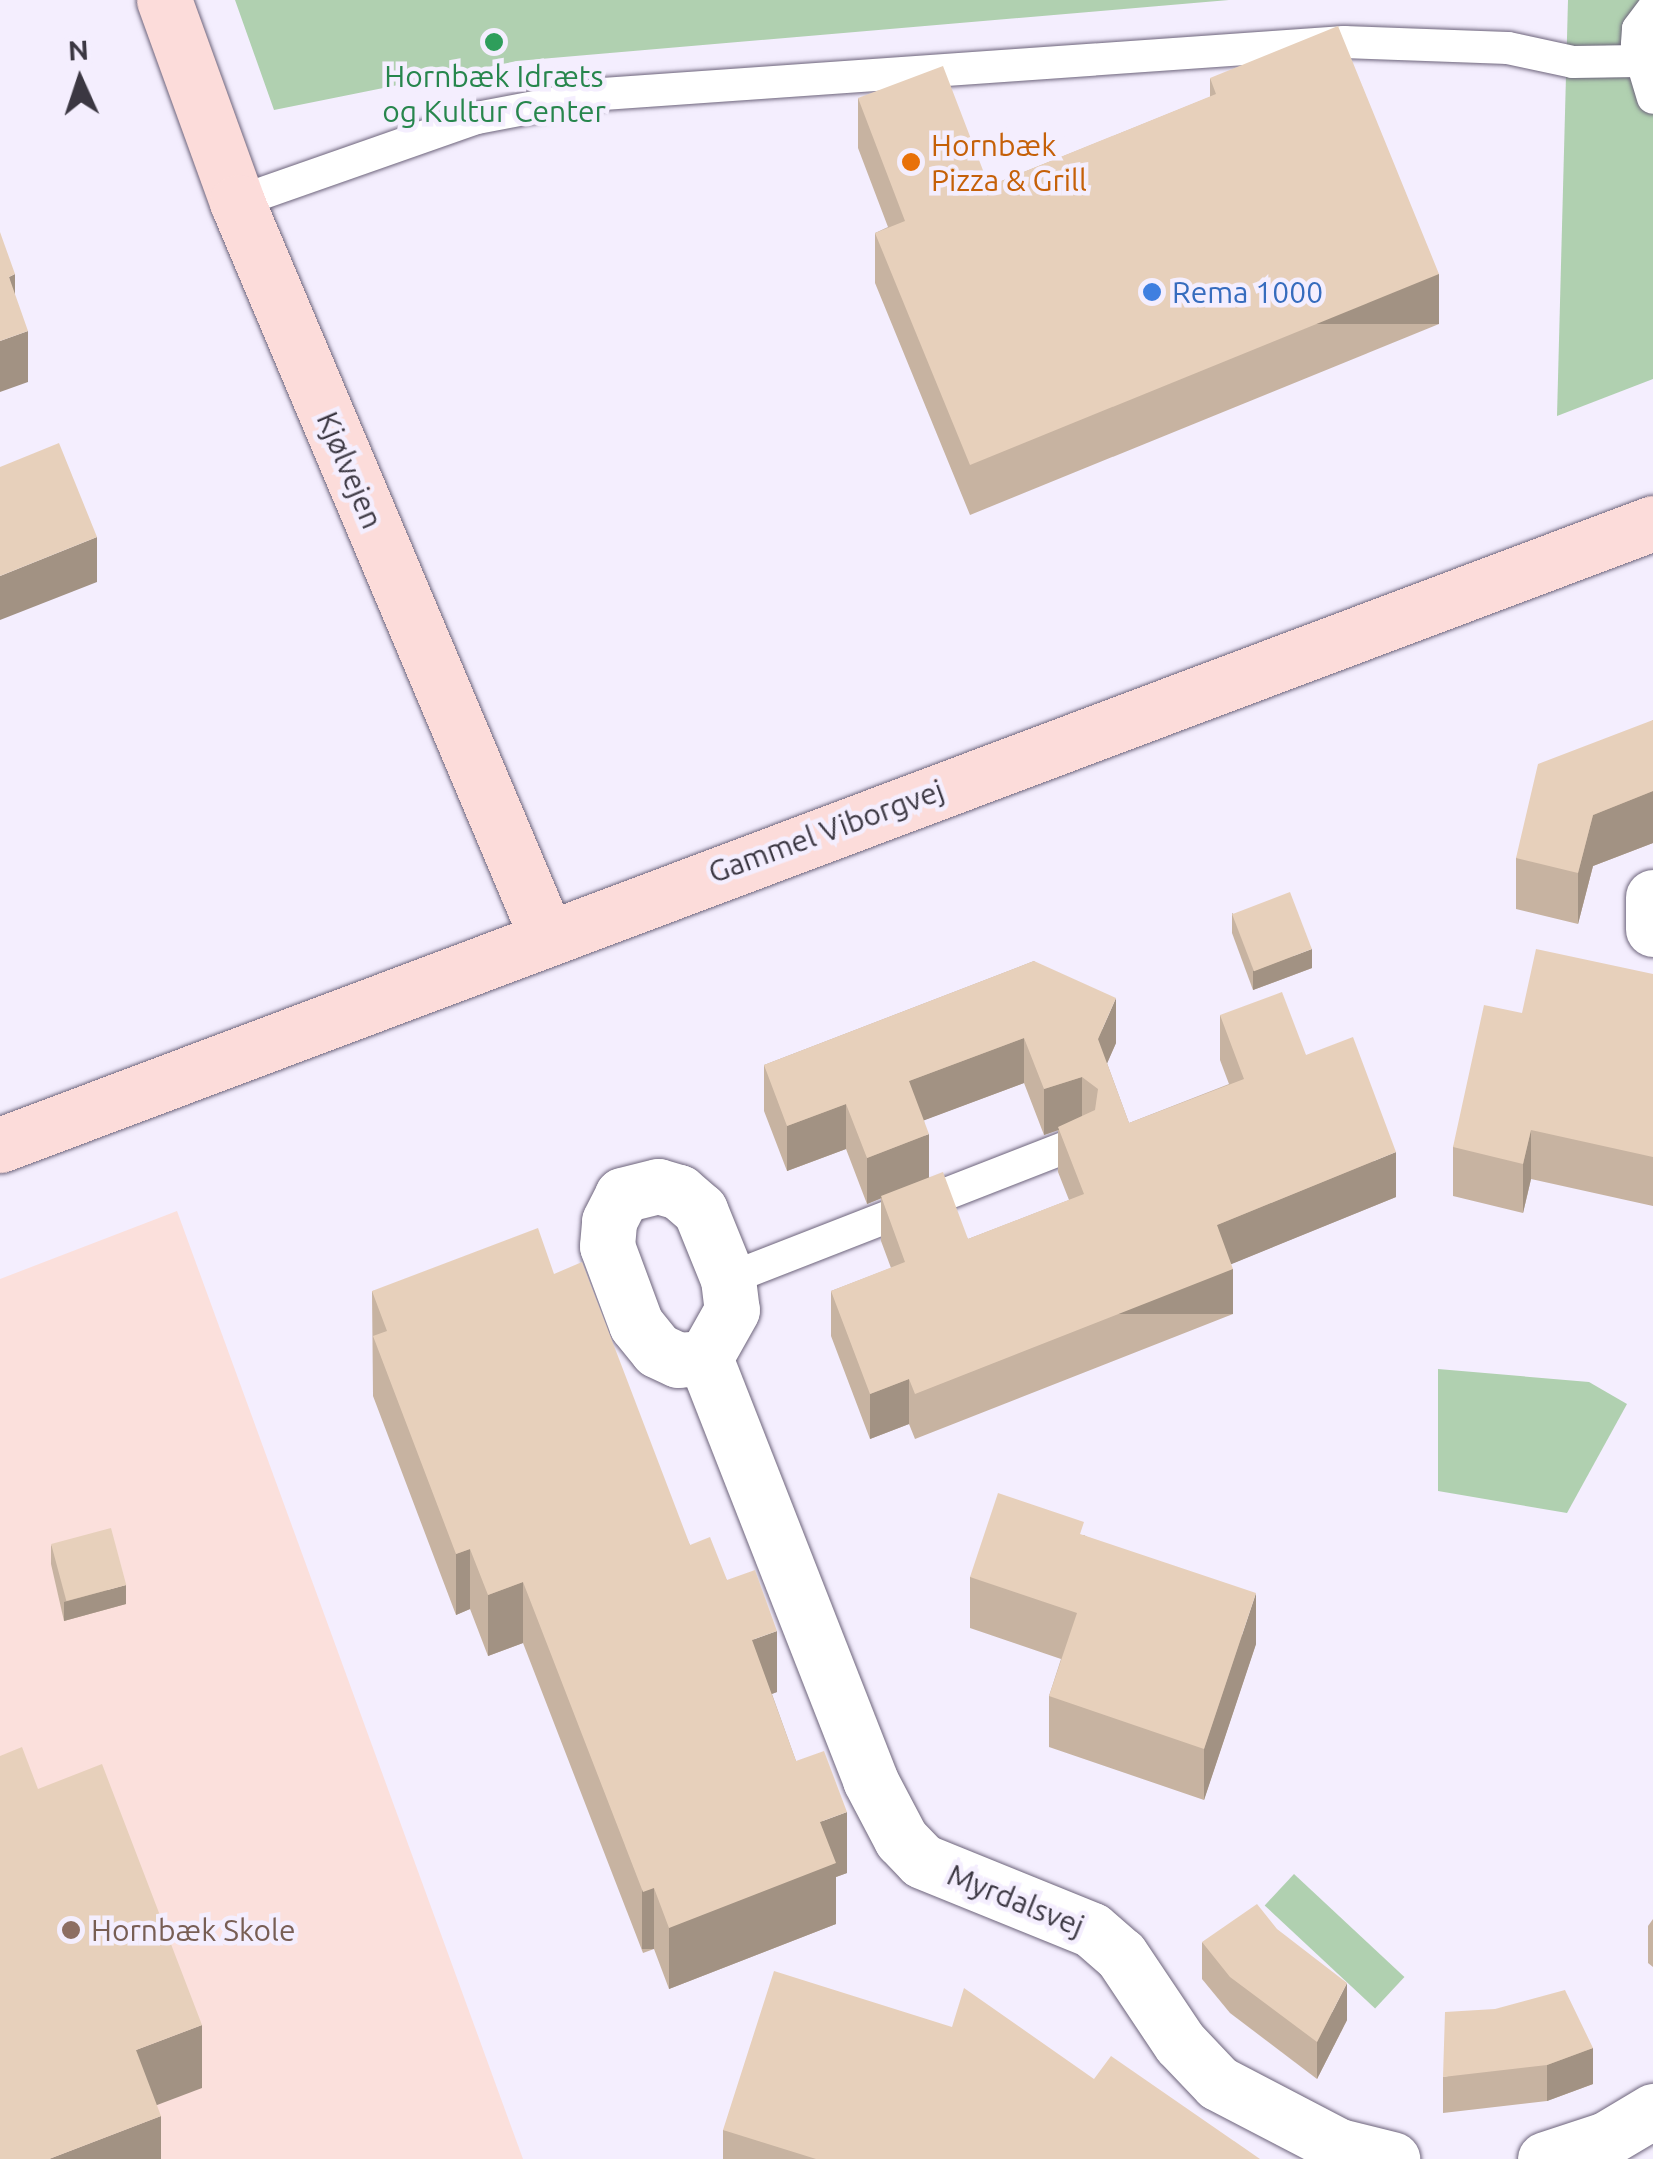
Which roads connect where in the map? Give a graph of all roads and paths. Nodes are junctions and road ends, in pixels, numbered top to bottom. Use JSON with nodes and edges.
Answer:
{"nodes":[{"id":1,"x":164,"y":0,"type":"edge"},
{"id":2,"x":1653,"y":9,"type":"edge"},
{"id":3,"x":1639,"y":61,"type":"junction"},
{"id":4,"x":1653,"y":98,"type":"edge"},
{"id":5,"x":237,"y":202,"type":"junction"},
{"id":6,"x":1653,"y":522,"type":"edge"},
{"id":7,"x":1653,"y":897,"type":"edge"},
{"id":8,"x":1653,"y":929,"type":"edge"},
{"id":9,"x":546,"y":935,"type":"junction"},
{"id":10,"x":1080,"y":1142,"type":"edge"},
{"id":11,"x":0,"y":1145,"type":"edge"},
{"id":12,"x":728,"y":1279,"type":"junction"},
{"id":13,"x":705,"y":1358,"type":"junction"},
{"id":14,"x":1653,"y":2111,"type":"edge"},
{"id":15,"x":1392,"y":2159,"type":"edge"},
{"id":16,"x":1545,"y":2159,"type":"edge"}],
"edges":[{"from":1,"to":5,"type":"main road","name":"Kjølvejen"},
{"from":2,"to":3,"type":"lane"},
{"from":3,"to":4,"type":"lane"},
{"from":3,"to":5,"type":"lane"},
{"from":5,"to":9,"type":"main road","name":"Kjølvejen"},
{"from":6,"to":9,"type":"main road","name":"Gammel Viborgvej"},
{"from":7,"to":8,"type":"street"},
{"from":9,"to":11,"type":"main road","name":"Gammel Viborgvej"},
{"from":10,"to":12,"type":"lane"},
{"from":12,"to":13,"type":"street"},
{"from":12,"to":13,"type":"street"},
{"from":13,"to":15,"type":"street","name":"Myrdalsvej"},
{"from":14,"to":16,"type":"street"}]}
